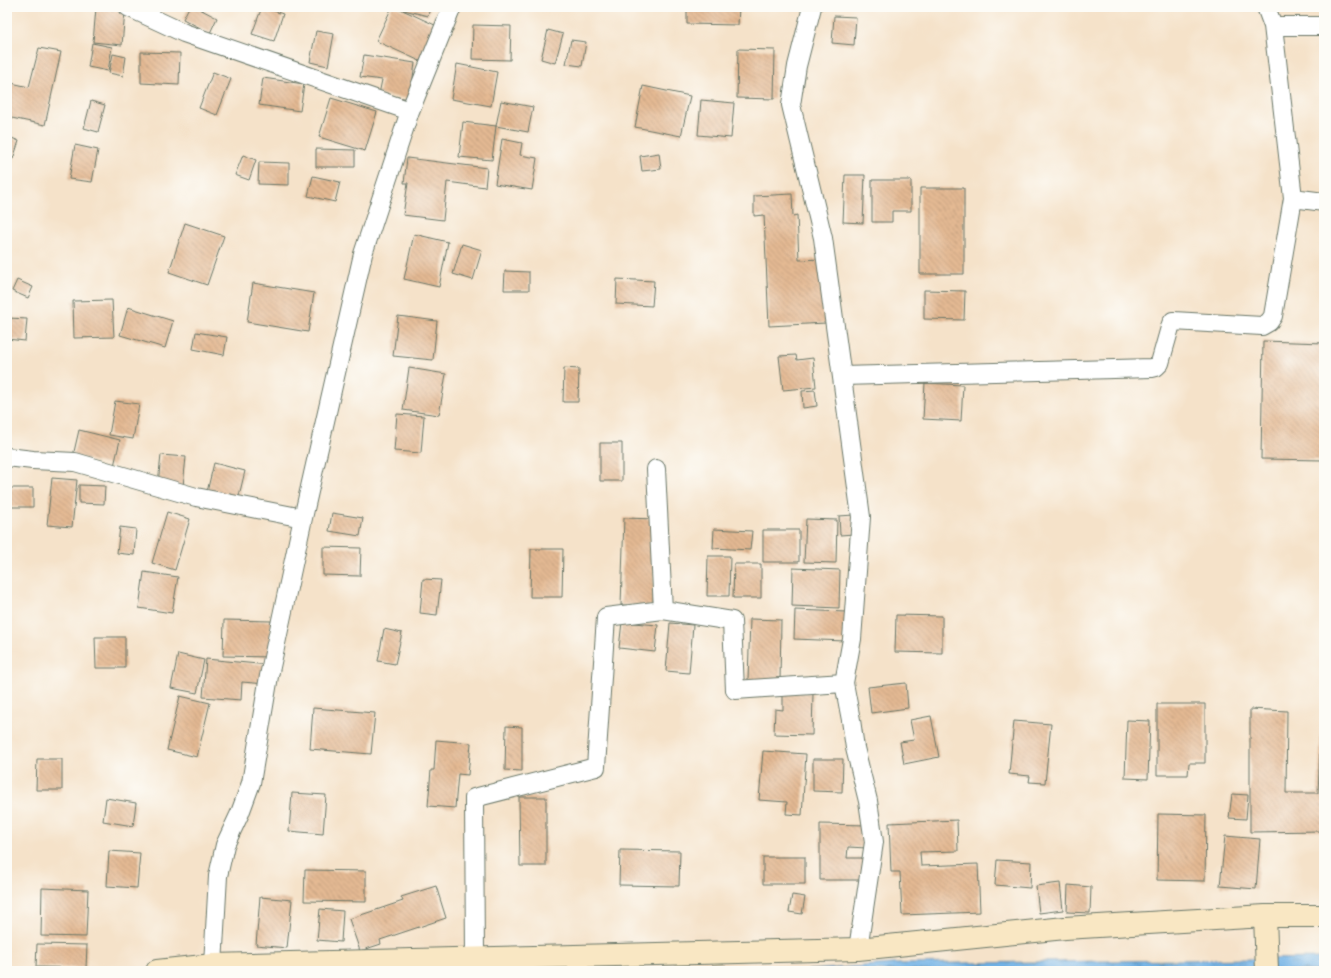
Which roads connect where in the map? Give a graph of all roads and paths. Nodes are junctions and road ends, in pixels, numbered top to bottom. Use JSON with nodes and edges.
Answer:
{"nodes":[{"id":1,"x":128,"y":7,"type":"edge"},
{"id":2,"x":452,"y":7,"type":"edge"},
{"id":3,"x":812,"y":7,"type":"edge"},
{"id":4,"x":1266,"y":7,"type":"edge"},
{"id":5,"x":1273,"y":26,"type":"junction"},
{"id":6,"x":1324,"y":26,"type":"edge"},
{"id":7,"x":410,"y":111,"type":"junction"},
{"id":8,"x":1293,"y":198,"type":"junction"},
{"id":9,"x":1324,"y":202,"type":"edge"},
{"id":10,"x":842,"y":376,"type":"junction"},
{"id":11,"x":7,"y":457,"type":"edge"},
{"id":12,"x":656,"y":469,"type":"dead end"},
{"id":13,"x":303,"y":518,"type":"junction"},
{"id":14,"x":663,"y":610,"type":"junction"},
{"id":15,"x":844,"y":683,"type":"junction"},
{"id":16,"x":1324,"y":916,"type":"edge"},
{"id":17,"x":1265,"y":924,"type":"junction"},
{"id":18,"x":858,"y":949,"type":"junction"},
{"id":19,"x":475,"y":958,"type":"junction"},
{"id":20,"x":213,"y":965,"type":"junction"},
{"id":21,"x":157,"y":971,"type":"edge"},
{"id":22,"x":1267,"y":971,"type":"edge"}],
"edges":[{"from":1,"to":7,"type":"street"},
{"from":2,"to":7,"type":"street"},
{"from":3,"to":10,"type":"street"},
{"from":4,"to":5,"type":"street"},
{"from":5,"to":6,"type":"street"},
{"from":5,"to":8,"type":"street"},
{"from":7,"to":13,"type":"street"},
{"from":8,"to":9,"type":"street"},
{"from":8,"to":10,"type":"street"},
{"from":10,"to":15,"type":"street"},
{"from":11,"to":13,"type":"street"},
{"from":12,"to":14,"type":"street"},
{"from":13,"to":20,"type":"street"},
{"from":14,"to":15,"type":"street"},
{"from":14,"to":19,"type":"street"},
{"from":15,"to":18,"type":"street"},
{"from":16,"to":17,"type":"main road"},
{"from":17,"to":18,"type":"main road"},
{"from":17,"to":22,"type":"main road"},
{"from":18,"to":19,"type":"main road"},
{"from":19,"to":20,"type":"main road"},
{"from":20,"to":21,"type":"main road"}]}
